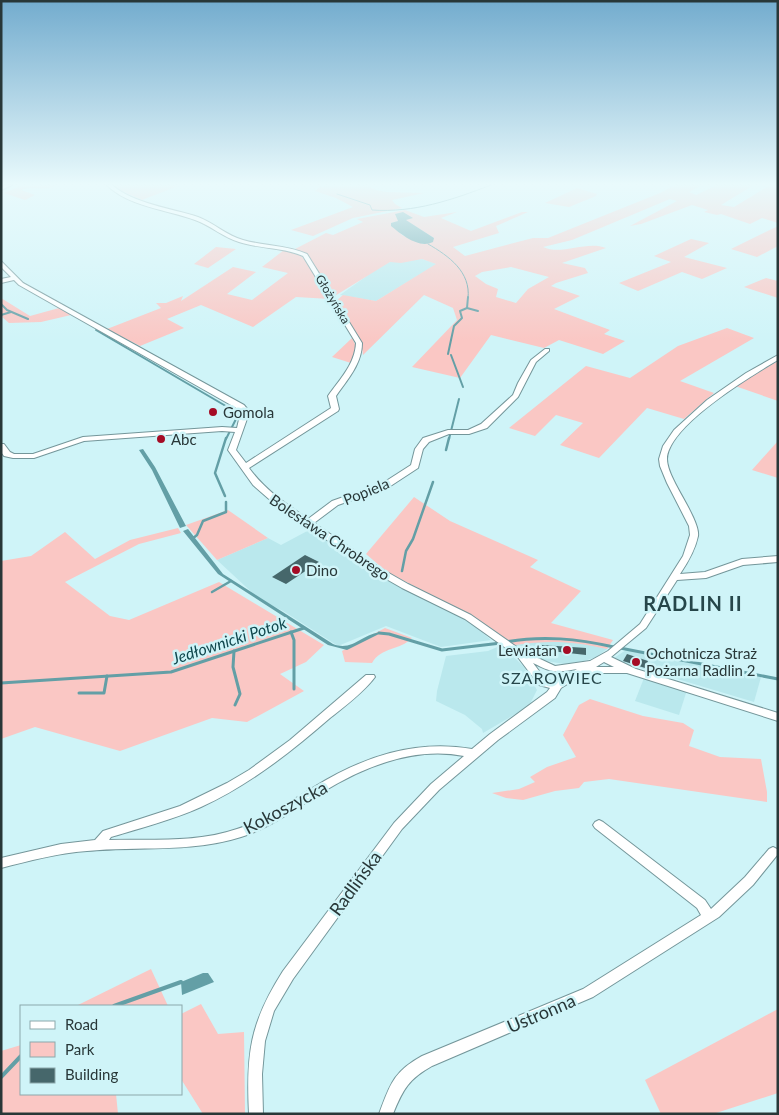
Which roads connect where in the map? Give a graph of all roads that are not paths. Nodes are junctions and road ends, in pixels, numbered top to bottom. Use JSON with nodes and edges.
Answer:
{"nodes":[{"id":1,"x":232,"y":237,"type":"edge"},
{"id":2,"x":1,"y":263,"type":"edge"},
{"id":3,"x":14,"y":278,"type":"junction"},
{"id":4,"x":1,"y":282,"type":"edge"},
{"id":5,"x":548,"y":350,"type":"dead end"},
{"id":6,"x":778,"y":357,"type":"edge"},
{"id":7,"x":234,"y":429,"type":"junction"},
{"id":8,"x":2,"y":448,"type":"edge"},
{"id":9,"x":244,"y":468,"type":"junction"},
{"id":10,"x":309,"y":523,"type":"junction"},
{"id":11,"x":778,"y":559,"type":"edge"},
{"id":12,"x":674,"y":578,"type":"junction"},
{"id":13,"x":515,"y":649,"type":"junction"},
{"id":14,"x":603,"y":658,"type":"junction"},
{"id":15,"x":553,"y":669,"type":"junction"},
{"id":16,"x":582,"y":670,"type":"junction"},
{"id":17,"x":632,"y":671,"type":"junction"},
{"id":18,"x":370,"y":677,"type":"dead end"},
{"id":19,"x":541,"y":679,"type":"junction"},
{"id":20,"x":561,"y":683,"type":"junction"},
{"id":21,"x":540,"y":702,"type":"junction"},
{"id":22,"x":778,"y":717,"type":"edge"},
{"id":23,"x":475,"y":754,"type":"junction"},
{"id":24,"x":599,"y":825,"type":"dead end"},
{"id":25,"x":98,"y":845,"type":"junction"},
{"id":26,"x":773,"y":852,"type":"dead end"},
{"id":27,"x":1,"y":864,"type":"edge"},
{"id":28,"x":709,"y":916,"type":"junction"},
{"id":29,"x":256,"y":1114,"type":"edge"},
{"id":30,"x":386,"y":1114,"type":"edge"}],
"edges":[{"from":1,"to":9,"type":"street","name":"Głożyńska"},
{"from":2,"to":3,"type":"street","name":"Bolesława Chrobrego"},
{"from":3,"to":4,"type":"street"},
{"from":3,"to":7,"type":"street","name":"Bolesława Chrobrego"},
{"from":5,"to":10,"type":"street","name":"Popiela"},
{"from":6,"to":12,"type":"street"},
{"from":7,"to":8,"type":"street"},
{"from":7,"to":9,"type":"street","name":"Bolesława Chrobrego"},
{"from":9,"to":10,"type":"street","name":"Bolesława Chrobrego"},
{"from":10,"to":13,"type":"street","name":"Bolesława Chrobrego"},
{"from":11,"to":12,"type":"street"},
{"from":12,"to":14,"type":"street"},
{"from":13,"to":15,"type":"street","name":"Bolesława Chrobrego"},
{"from":13,"to":19,"type":"street","name":"Bolesława Chrobrego"},
{"from":14,"to":15,"type":"street"},
{"from":14,"to":16,"type":"street"},
{"from":14,"to":17,"type":"street"},
{"from":15,"to":19,"type":"street"},
{"from":15,"to":20,"type":"street"},
{"from":16,"to":17,"type":"street"},
{"from":16,"to":20,"type":"street"},
{"from":17,"to":22,"type":"street"},
{"from":18,"to":25,"type":"street"},
{"from":19,"to":20,"type":"street"},
{"from":19,"to":21,"type":"street"},
{"from":20,"to":21,"type":"street","name":"Radlińska"},
{"from":21,"to":23,"type":"street","name":"Radlińska"},
{"from":23,"to":25,"type":"street","name":"Kokoszycka"},
{"from":23,"to":29,"type":"street","name":"Radlińska"},
{"from":24,"to":28,"type":"street"},
{"from":25,"to":27,"type":"street","name":"Kokoszycka"},
{"from":26,"to":28,"type":"street","name":"Ustronna"},
{"from":28,"to":30,"type":"street","name":"Ustronna"}]}
